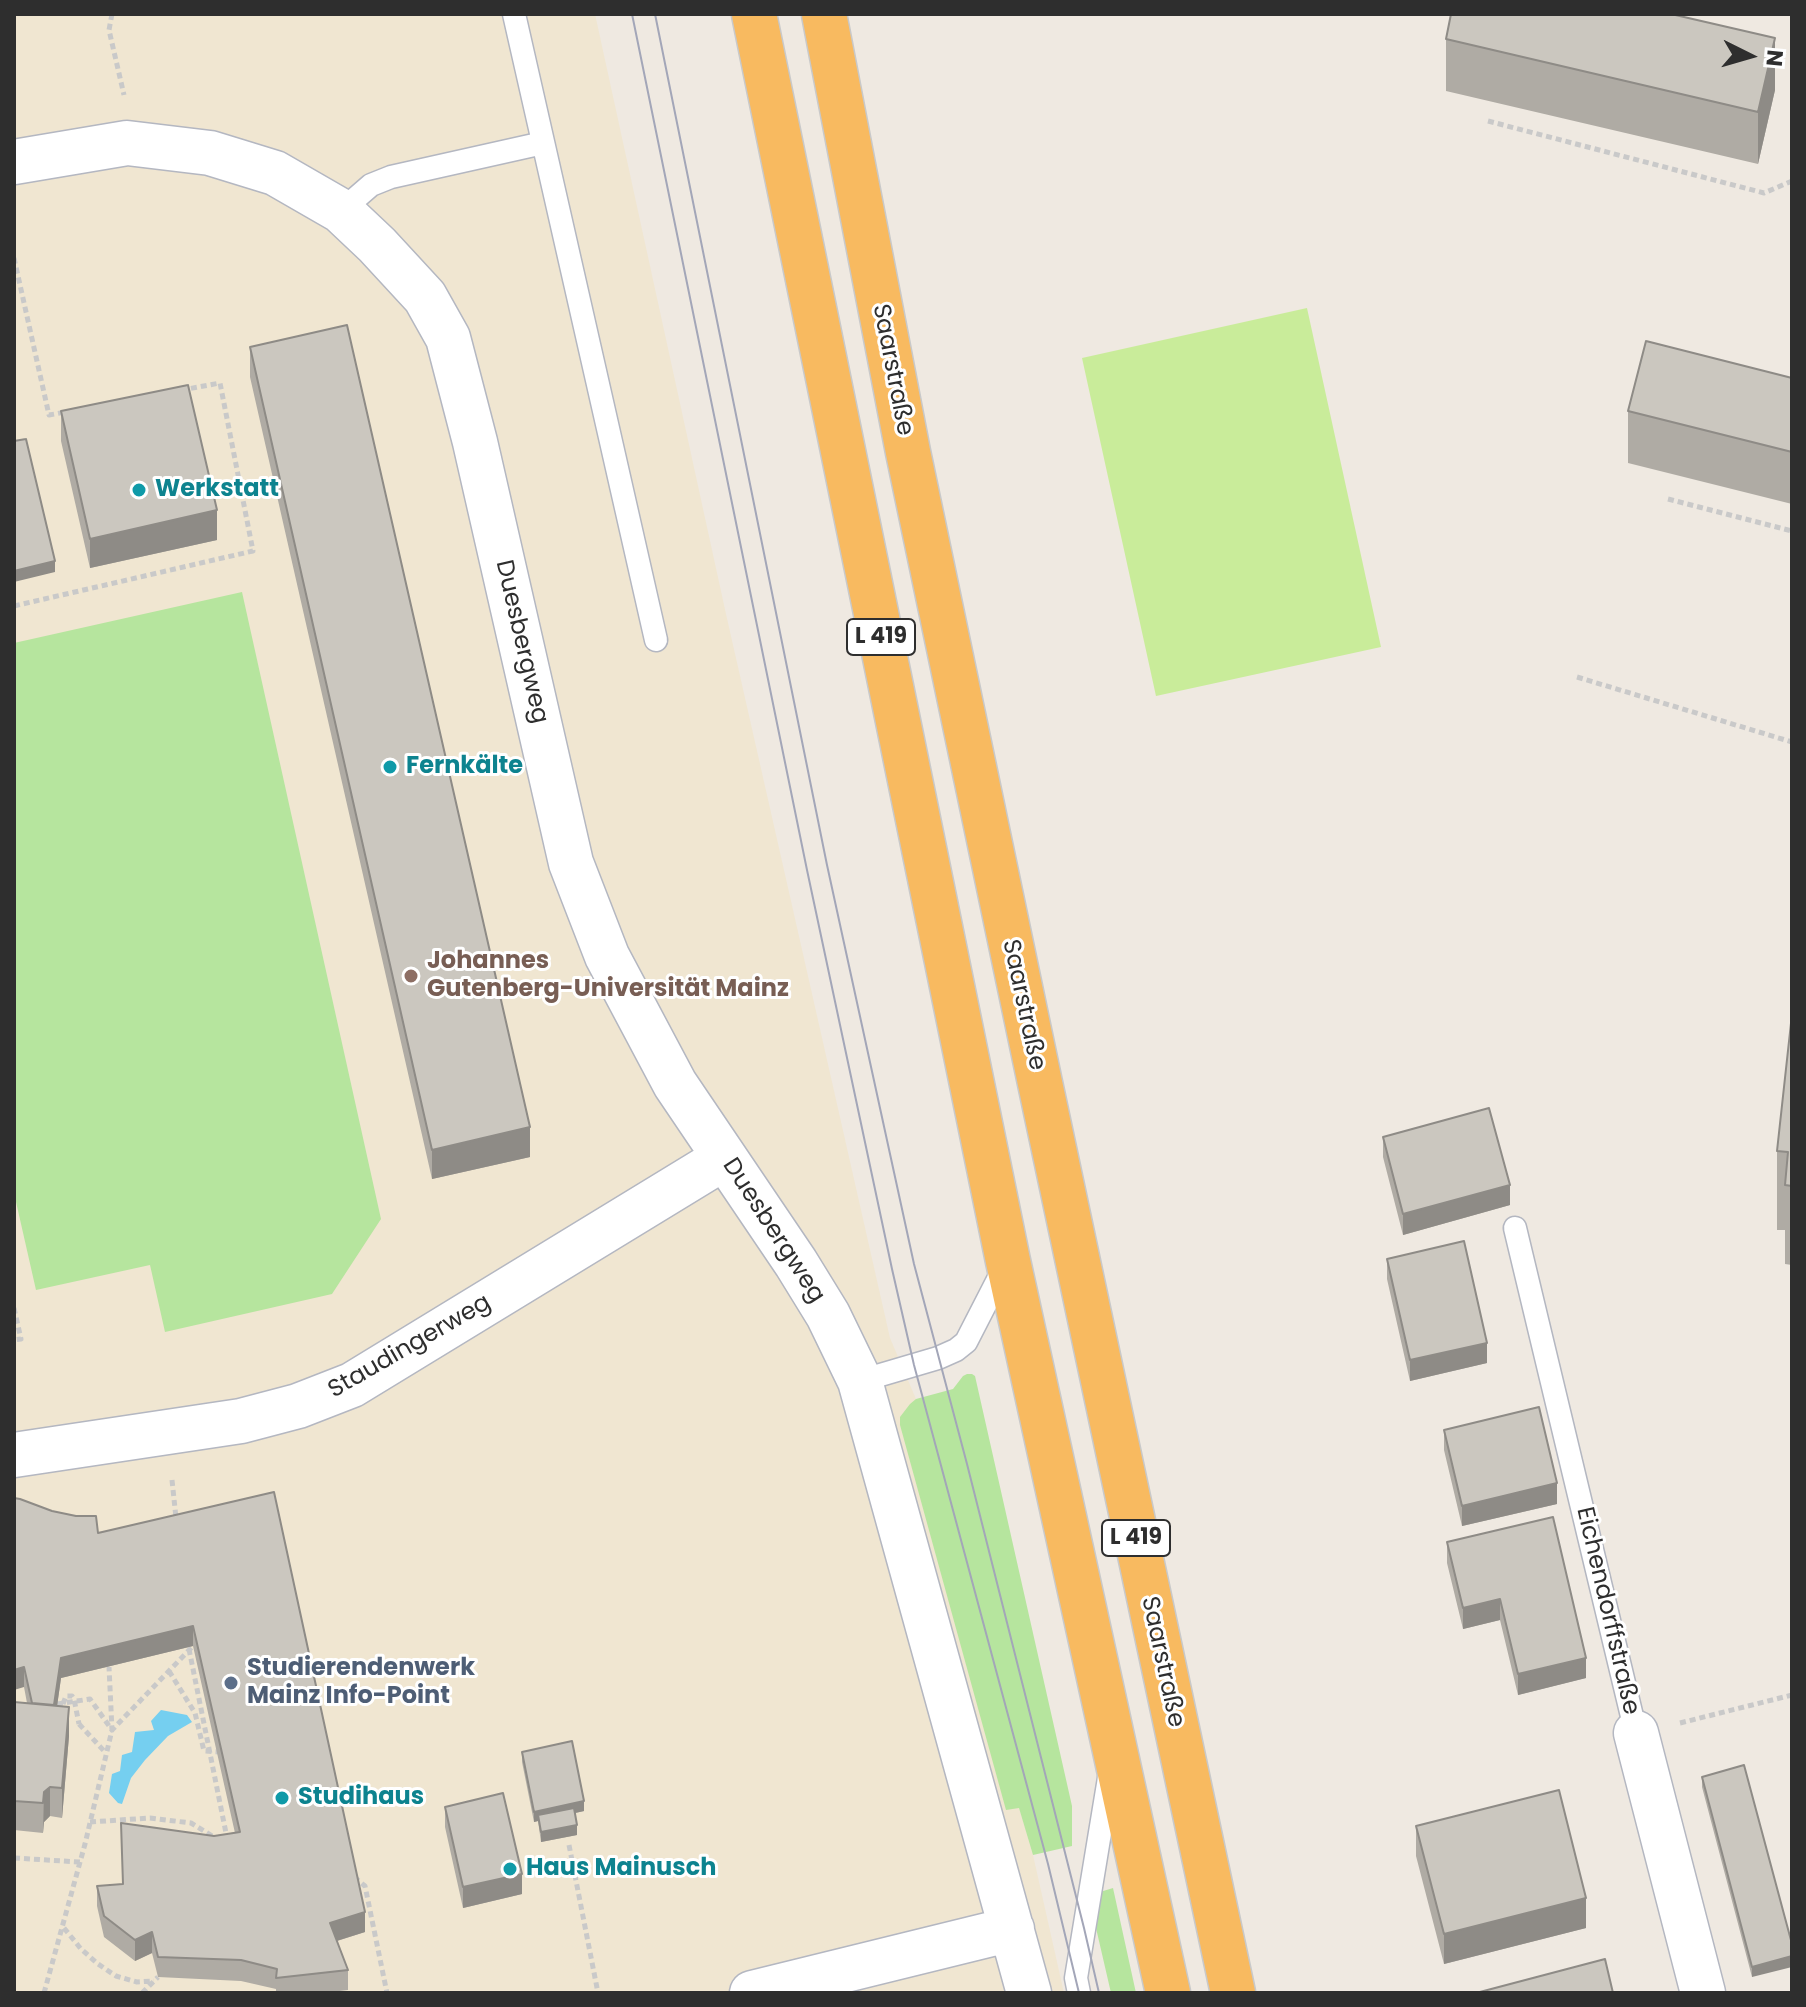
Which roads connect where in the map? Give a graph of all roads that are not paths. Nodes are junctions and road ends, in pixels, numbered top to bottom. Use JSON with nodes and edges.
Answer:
{"nodes":[{"id":1,"x":514,"y":14,"type":"edge"},
{"id":2,"x":754,"y":14,"type":"edge"},
{"id":3,"x":829,"y":24,"type":"edge"},
{"id":4,"x":543,"y":143,"type":"junction"},
{"id":5,"x":14,"y":162,"type":"edge"},
{"id":6,"x":341,"y":211,"type":"junction"},
{"id":7,"x":656,"y":640,"type":"dead end"},
{"id":8,"x":724,"y":1158,"type":"junction"},
{"id":9,"x":1515,"y":1228,"type":"dead end"},
{"id":10,"x":1008,"y":1261,"type":"junction"},
{"id":11,"x":860,"y":1381,"type":"junction"},
{"id":12,"x":14,"y":1455,"type":"edge"},
{"id":13,"x":1636,"y":1733,"type":"joint"},
{"id":14,"x":1114,"y":1745,"type":"junction"},
{"id":15,"x":1012,"y":1929,"type":"junction"},
{"id":16,"x":752,"y":1993,"type":"edge"},
{"id":17,"x":1029,"y":1993,"type":"edge"},
{"id":18,"x":1079,"y":1993,"type":"edge"},
{"id":19,"x":1168,"y":1993,"type":"edge"},
{"id":20,"x":1233,"y":1993,"type":"edge"},
{"id":21,"x":1703,"y":1993,"type":"edge"}],
"edges":[{"from":1,"to":4,"type":"lane"},
{"from":2,"to":10,"type":"highway","number":"L 419"},
{"from":3,"to":20,"type":"highway","name":"Saarstraße","number":"L 419"},
{"from":4,"to":6,"type":"lane"},
{"from":4,"to":7,"type":"lane"},
{"from":5,"to":6,"type":"street","name":"Duesbergweg"},
{"from":6,"to":8,"type":"street","name":"Duesbergweg"},
{"from":8,"to":11,"type":"street","name":"Duesbergweg"},
{"from":8,"to":12,"type":"street","name":"Staudingerweg"},
{"from":9,"to":13,"type":"lane","name":"Eichendorffstraße"},
{"from":10,"to":11,"type":"lane"},
{"from":10,"to":14,"type":"highway","number":"L 419"},
{"from":11,"to":15,"type":"street","name":"Duesbergweg"},
{"from":13,"to":21,"type":"street","name":"Eichendorffstraße"},
{"from":14,"to":18,"type":"lane"},
{"from":14,"to":19,"type":"highway","number":"L 419"},
{"from":15,"to":16,"type":"street"},
{"from":15,"to":17,"type":"street","name":"Duesbergweg"}]}
